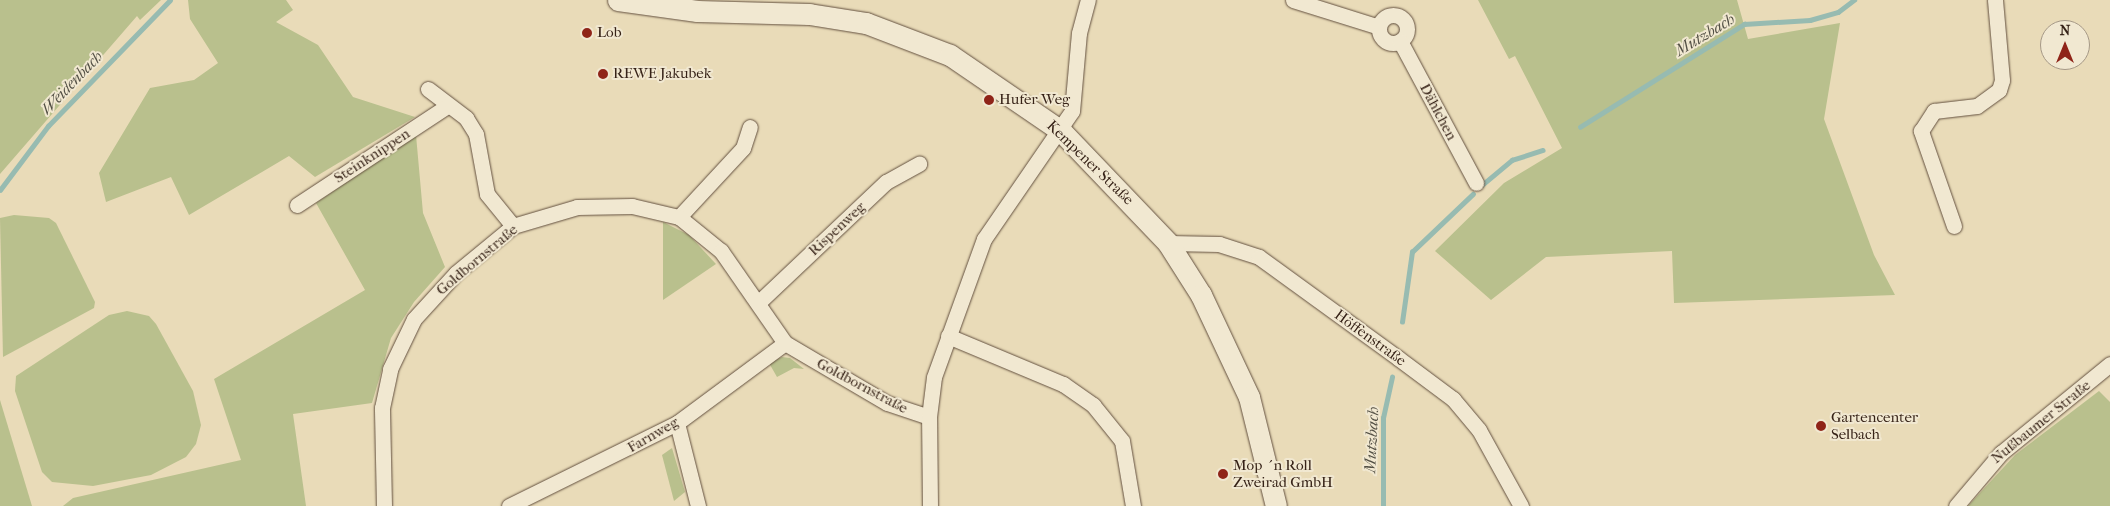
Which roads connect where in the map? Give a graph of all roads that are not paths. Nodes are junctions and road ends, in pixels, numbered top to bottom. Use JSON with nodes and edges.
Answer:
{"nodes":[{"id":1,"x":618,"y":0,"type":"edge"},
{"id":2,"x":1088,"y":0,"type":"edge"},
{"id":3,"x":1293,"y":0,"type":"edge"},
{"id":4,"x":1392,"y":0,"type":"edge"},
{"id":5,"x":1995,"y":0,"type":"edge"},
{"id":6,"x":1393,"y":16,"type":"junction"},
{"id":7,"x":1379,"y":27,"type":"junction"},
{"id":8,"x":1400,"y":41,"type":"junction"},
{"id":9,"x":428,"y":89,"type":"dead end"},
{"id":10,"x":446,"y":106,"type":"junction"},
{"id":11,"x":750,"y":127,"type":"dead end"},
{"id":12,"x":1061,"y":131,"type":"junction"},
{"id":13,"x":919,"y":164,"type":"dead end"},
{"id":14,"x":1476,"y":183,"type":"dead end"},
{"id":15,"x":297,"y":205,"type":"dead end"},
{"id":16,"x":679,"y":217,"type":"junction"},
{"id":17,"x":513,"y":226,"type":"junction"},
{"id":18,"x":1954,"y":226,"type":"dead end"},
{"id":19,"x":1168,"y":243,"type":"junction"},
{"id":20,"x":759,"y":302,"type":"junction"},
{"id":21,"x":948,"y":336,"type":"junction"},
{"id":22,"x":785,"y":344,"type":"junction"},
{"id":23,"x":2110,"y":364,"type":"edge"},
{"id":24,"x":928,"y":417,"type":"junction"},
{"id":25,"x":677,"y":423,"type":"junction"},
{"id":26,"x":384,"y":506,"type":"edge"},
{"id":27,"x":509,"y":506,"type":"edge"},
{"id":28,"x":698,"y":506,"type":"edge"},
{"id":29,"x":930,"y":506,"type":"edge"},
{"id":30,"x":1132,"y":506,"type":"edge"},
{"id":31,"x":1276,"y":506,"type":"edge"},
{"id":32,"x":1521,"y":506,"type":"edge"},
{"id":33,"x":1956,"y":506,"type":"edge"}],
"edges":[{"from":1,"to":12,"type":"main road","name":"Kempener Straße"},
{"from":2,"to":12,"type":"street"},
{"from":3,"to":7,"type":"street"},
{"from":4,"to":6,"type":"street","name":"Dählchen"},
{"from":5,"to":18,"type":"street"},
{"from":6,"to":7,"type":"street"},
{"from":6,"to":8,"type":"street","name":"Dählchen"},
{"from":7,"to":8,"type":"street"},
{"from":8,"to":14,"type":"street","name":"Dählchen"},
{"from":9,"to":10,"type":"street"},
{"from":10,"to":15,"type":"street","name":"Steinknippen"},
{"from":10,"to":17,"type":"street"},
{"from":11,"to":16,"type":"street"},
{"from":12,"to":19,"type":"main road","name":"Kempener Straße"},
{"from":12,"to":21,"type":"street"},
{"from":13,"to":20,"type":"street","name":"Rispenweg"},
{"from":16,"to":17,"type":"street","name":"Goldbornstraße"},
{"from":16,"to":20,"type":"street","name":"Goldbornstraße"},
{"from":17,"to":26,"type":"street","name":"Goldbornstraße"},
{"from":19,"to":31,"type":"main road","name":"Kempener Straße"},
{"from":19,"to":32,"type":"street","name":"Höffenstraße"},
{"from":20,"to":22,"type":"street","name":"Goldbornstraße"},
{"from":21,"to":24,"type":"street"},
{"from":21,"to":30,"type":"street"},
{"from":22,"to":24,"type":"street","name":"Goldbornstraße"},
{"from":22,"to":25,"type":"street","name":"Farnweg"},
{"from":23,"to":33,"type":"street","name":"Nußbaumer Straße"},
{"from":24,"to":29,"type":"street"},
{"from":25,"to":27,"type":"street","name":"Farnweg"},
{"from":25,"to":28,"type":"street"}]}
